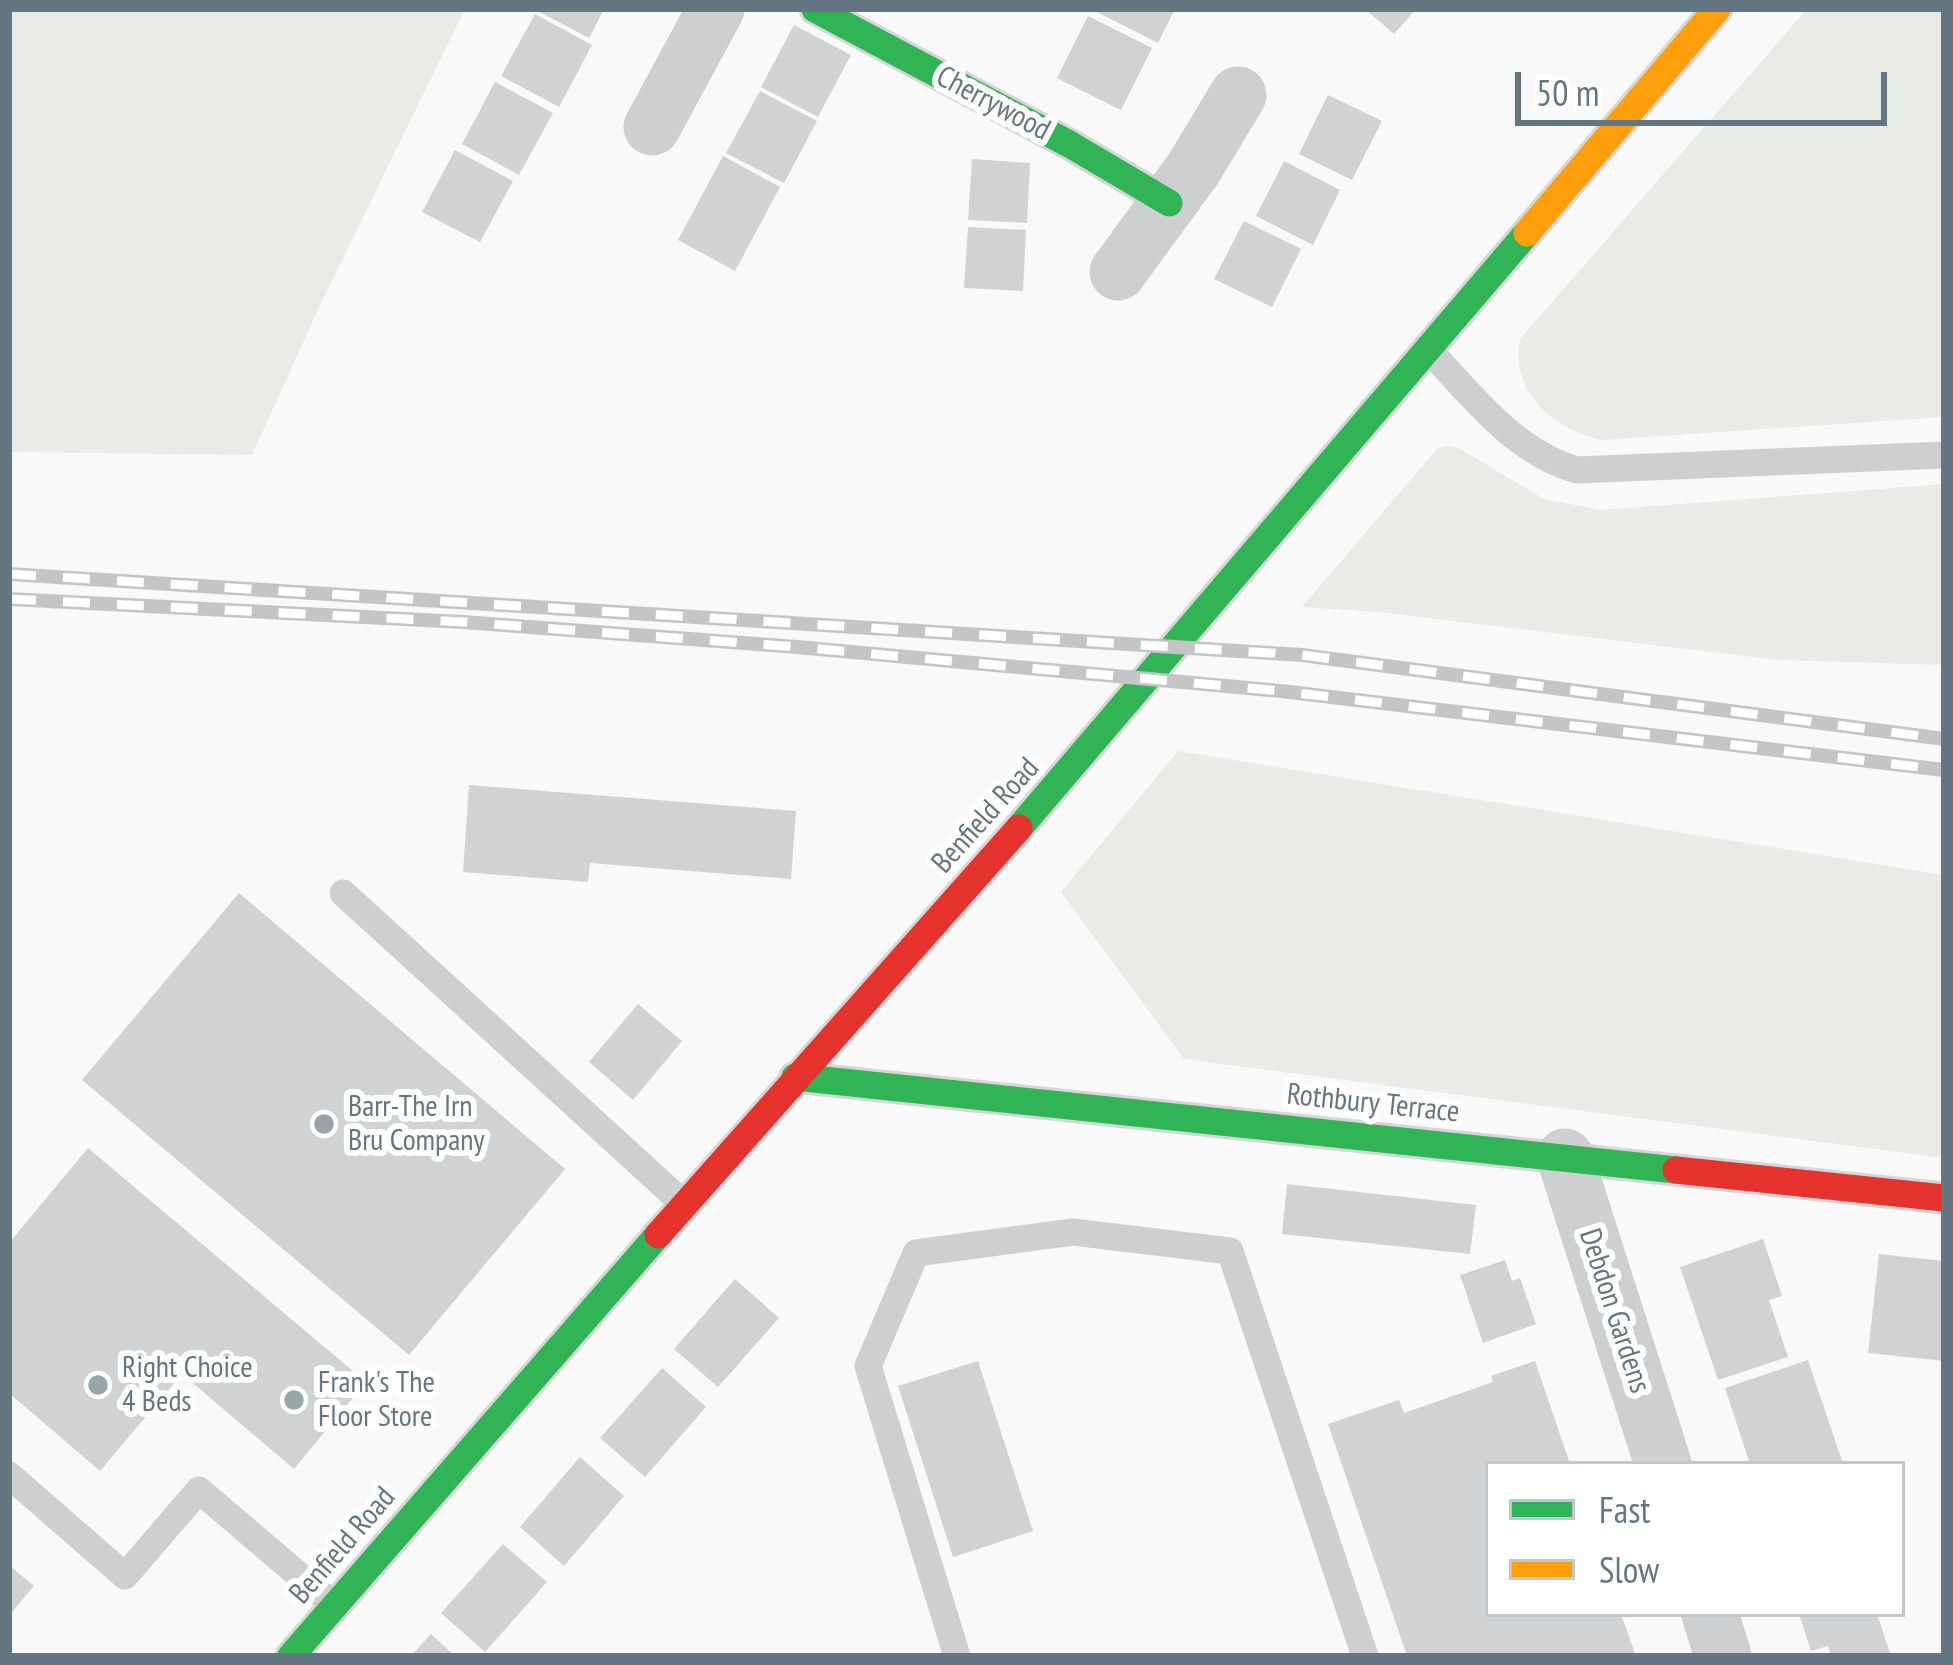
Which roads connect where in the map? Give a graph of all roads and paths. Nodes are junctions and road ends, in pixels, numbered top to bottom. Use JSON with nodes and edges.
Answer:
{"nodes":[{"id":1,"x":716,"y":9,"type":"edge"},
{"id":2,"x":815,"y":9,"type":"edge"},
{"id":3,"x":1717,"y":9,"type":"edge"},
{"id":4,"x":1238,"y":95,"type":"dead end"},
{"id":5,"x":652,"y":127,"type":"dead end"},
{"id":6,"x":1168,"y":203,"type":"junction"},
{"id":7,"x":1118,"y":272,"type":"dead end"},
{"id":8,"x":1428,"y":349,"type":"junction"},
{"id":9,"x":1944,"y":455,"type":"edge"},
{"id":10,"x":343,"y":893,"type":"dead end"},
{"id":11,"x":795,"y":1077,"type":"junction"},
{"id":12,"x":1565,"y":1157,"type":"junction"},
{"id":13,"x":1944,"y":1198,"type":"edge"},
{"id":14,"x":684,"y":1204,"type":"junction"},
{"id":15,"x":1662,"y":1461,"type":"edge"},
{"id":16,"x":9,"y":1475,"type":"edge"},
{"id":17,"x":335,"y":1606,"type":"junction"},
{"id":18,"x":1711,"y":1617,"type":"edge"},
{"id":19,"x":291,"y":1656,"type":"edge"},
{"id":20,"x":957,"y":1656,"type":"edge"},
{"id":21,"x":1365,"y":1656,"type":"edge"},
{"id":22,"x":1724,"y":1656,"type":"edge"}],
"edges":[{"from":1,"to":5,"type":"street"},
{"from":2,"to":6,"type":"street","name":"Cherrywood"},
{"from":3,"to":8,"type":"street","name":"Benfield Road"},
{"from":4,"to":6,"type":"street"},
{"from":6,"to":7,"type":"street"},
{"from":8,"to":9,"type":"lane"},
{"from":8,"to":11,"type":"street","name":"Benfield Road"},
{"from":10,"to":14,"type":"lane"},
{"from":11,"to":12,"type":"street","name":"Rothbury Terrace"},
{"from":11,"to":14,"type":"street","name":"Benfield Road"},
{"from":12,"to":13,"type":"street","name":"Rothbury Terrace"},
{"from":12,"to":15,"type":"street","name":"Debdon Gardens"},
{"from":14,"to":17,"type":"street","name":"Benfield Road"},
{"from":16,"to":17,"type":"lane"},
{"from":17,"to":19,"type":"street","name":"Benfield Road"},
{"from":18,"to":22,"type":"street"},
{"from":20,"to":21,"type":"lane"}]}
